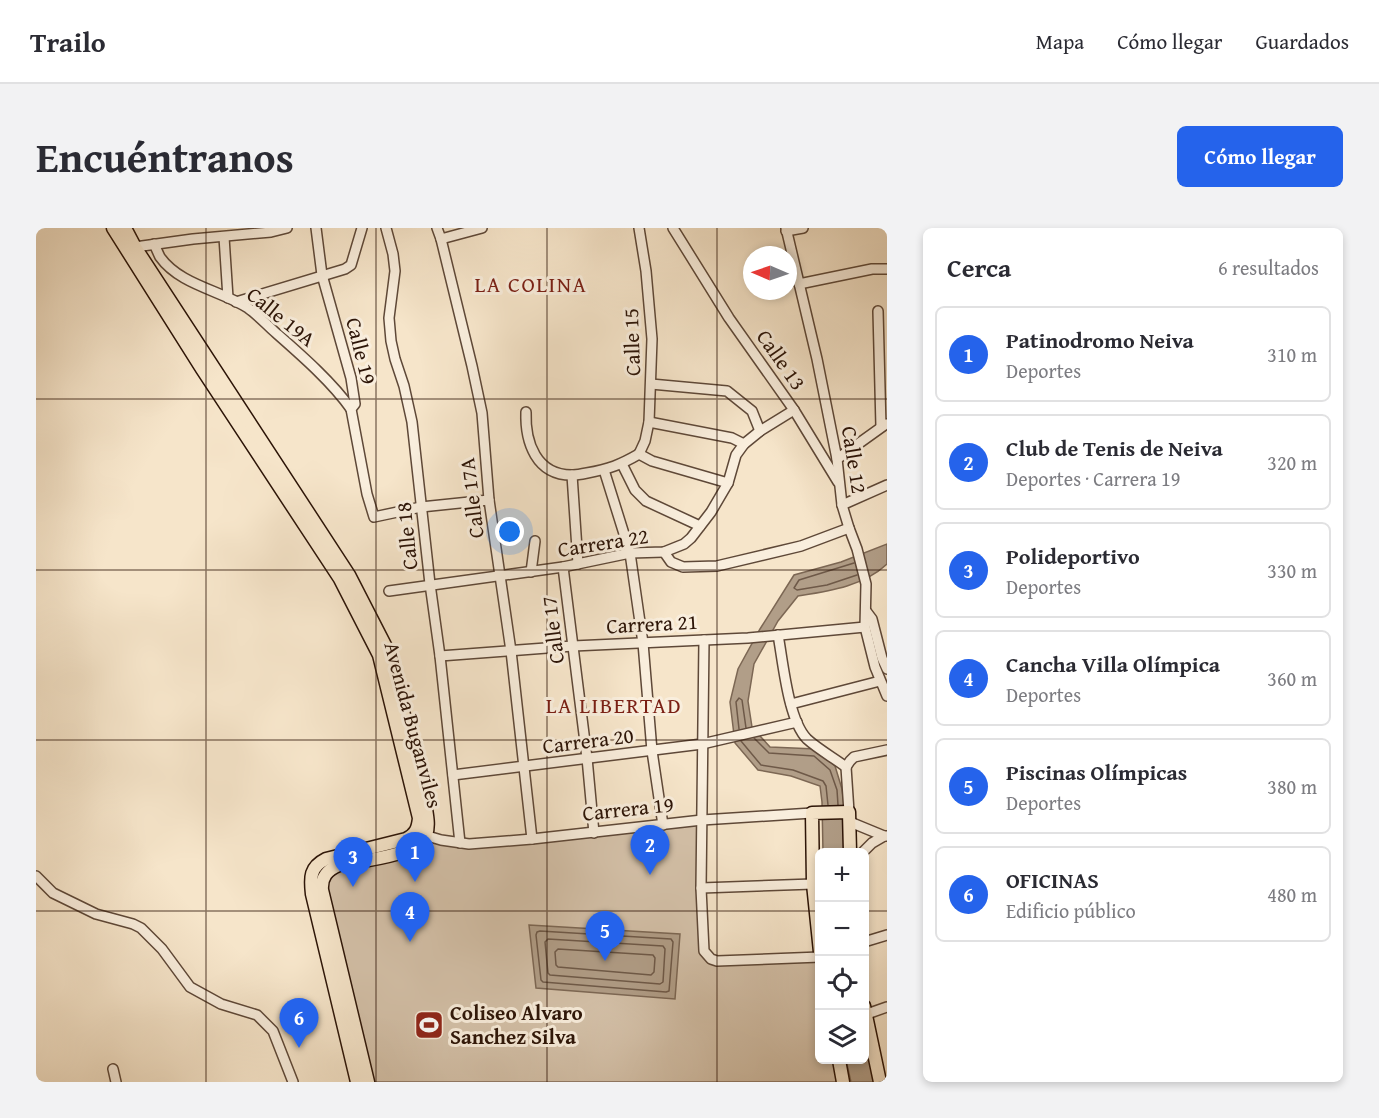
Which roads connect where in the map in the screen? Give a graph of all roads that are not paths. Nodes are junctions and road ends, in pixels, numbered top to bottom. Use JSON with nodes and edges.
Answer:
{"nodes":[{"id":1,"x":113,"y":228,"type":"edge"},
{"id":2,"x":125,"y":228,"type":"edge"},
{"id":3,"x":287,"y":228,"type":"edge"},
{"id":4,"x":316,"y":228,"type":"edge"},
{"id":5,"x":362,"y":228,"type":"edge"},
{"id":6,"x":386,"y":228,"type":"edge"},
{"id":7,"x":437,"y":228,"type":"edge"},
{"id":8,"x":482,"y":228,"type":"edge"},
{"id":9,"x":639,"y":228,"type":"edge"},
{"id":10,"x":674,"y":228,"type":"edge"},
{"id":11,"x":803,"y":228,"type":"edge"},
{"id":12,"x":786,"y":230,"type":"edge"},
{"id":13,"x":224,"y":237,"type":"junction"},
{"id":14,"x":441,"y":239,"type":"junction"},
{"id":15,"x":154,"y":244,"type":"junction"},
{"id":16,"x":135,"y":247,"type":"junction"},
{"id":17,"x":887,"y":269,"type":"edge"},
{"id":18,"x":322,"y":275,"type":"junction"},
{"id":19,"x":799,"y":284,"type":"junction"},
{"id":20,"x":232,"y":300,"type":"junction"},
{"id":21,"x":878,"y":311,"type":"dead end"},
{"id":22,"x":651,"y":384,"type":"junction"},
{"id":23,"x":351,"y":409,"type":"junction"},
{"id":24,"x":794,"y":410,"type":"junction"},
{"id":25,"x":526,"y":412,"type":"dead end"},
{"id":26,"x":649,"y":422,"type":"junction"},
{"id":27,"x":884,"y":425,"type":"edge"},
{"id":28,"x":760,"y":431,"type":"junction"},
{"id":29,"x":744,"y":444,"type":"junction"},
{"id":30,"x":639,"y":454,"type":"junction"},
{"id":31,"x":837,"y":459,"type":"junction"},
{"id":32,"x":622,"y":464,"type":"junction"},
{"id":33,"x":604,"y":470,"type":"junction"},
{"id":34,"x":572,"y":475,"type":"junction"},
{"id":35,"x":728,"y":483,"type":"junction"},
{"id":36,"x":839,"y":484,"type":"junction"},
{"id":37,"x":887,"y":485,"type":"edge"},
{"id":38,"x":489,"y":500,"type":"junction"},
{"id":39,"x":842,"y":505,"type":"junction"},
{"id":40,"x":422,"y":507,"type":"junction"},
{"id":41,"x":700,"y":526,"type":"junction"},
{"id":42,"x":849,"y":528,"type":"junction"},
{"id":43,"x":535,"y":541,"type":"dead end"},
{"id":44,"x":664,"y":552,"type":"junction"},
{"id":45,"x":630,"y":553,"type":"junction"},
{"id":46,"x":578,"y":564,"type":"junction"},
{"id":47,"x":563,"y":567,"type":"junction"},
{"id":48,"x":531,"y":572,"type":"junction"},
{"id":49,"x":501,"y":576,"type":"junction"},
{"id":50,"x":430,"y":584,"type":"junction"},
{"id":51,"x":389,"y":591,"type":"dead end"},
{"id":52,"x":866,"y":610,"type":"junction"},
{"id":53,"x":866,"y":627,"type":"junction"},
{"id":54,"x":775,"y":635,"type":"junction"},
{"id":55,"x":704,"y":640,"type":"junction"},
{"id":56,"x":643,"y":643,"type":"junction"},
{"id":57,"x":573,"y":646,"type":"junction"},
{"id":58,"x":511,"y":651,"type":"junction"},
{"id":59,"x":440,"y":656,"type":"junction"},
{"id":60,"x":887,"y":669,"type":"edge"},
{"id":61,"x":880,"y":681,"type":"junction"},
{"id":62,"x":887,"y":696,"type":"edge"},
{"id":63,"x":791,"y":704,"type":"junction"},
{"id":64,"x":797,"y":722,"type":"junction"},
{"id":65,"x":702,"y":744,"type":"junction"},
{"id":66,"x":652,"y":750,"type":"junction"},
{"id":67,"x":887,"y":750,"type":"edge"},
{"id":68,"x":587,"y":758,"type":"junction"},
{"id":69,"x":846,"y":766,"type":"junction"},
{"id":70,"x":523,"y":767,"type":"junction"},
{"id":71,"x":453,"y":776,"type":"junction"},
{"id":72,"x":816,"y":813,"type":"junction"},
{"id":73,"x":848,"y":815,"type":"junction"},
{"id":74,"x":702,"y":820,"type":"junction"},
{"id":75,"x":663,"y":825,"type":"junction"},
{"id":76,"x":594,"y":832,"type":"junction"},
{"id":77,"x":421,"y":834,"type":"junction"},
{"id":78,"x":886,"y":836,"type":"edge"},
{"id":79,"x":532,"y":839,"type":"junction"},
{"id":80,"x":460,"y":843,"type":"junction"},
{"id":81,"x":850,"y":848,"type":"edge"},
{"id":82,"x":867,"y":848,"type":"edge"},
{"id":83,"x":36,"y":876,"type":"edge"},
{"id":84,"x":813,"y":884,"type":"junction"},
{"id":85,"x":701,"y":888,"type":"junction"},
{"id":86,"x":815,"y":907,"type":"edge"},
{"id":87,"x":887,"y":935,"type":"edge"},
{"id":88,"x":869,"y":940,"type":"edge"},
{"id":89,"x":815,"y":957,"type":"edge"},
{"id":90,"x":887,"y":1007,"type":"edge"},
{"id":91,"x":869,"y":1010,"type":"edge"},
{"id":92,"x":869,"y":1025,"type":"edge"},
{"id":93,"x":840,"y":1064,"type":"edge"},
{"id":94,"x":113,"y":1069,"type":"dead end"},
{"id":95,"x":116,"y":1082,"type":"edge"},
{"id":96,"x":293,"y":1082,"type":"edge"},
{"id":97,"x":357,"y":1082,"type":"edge"},
{"id":98,"x":368,"y":1082,"type":"edge"},
{"id":99,"x":843,"y":1082,"type":"edge"},
{"id":100,"x":880,"y":1082,"type":"edge"}],
"edges":[{"from":1,"to":77,"type":"main road","name":"Avenida Buganviles"},
{"from":2,"to":16,"type":"main road","name":"Avenida Buganviles"},
{"from":3,"to":13,"type":"street"},
{"from":4,"to":18,"type":"street","name":"Calle 19"},
{"from":5,"to":18,"type":"street"},
{"from":6,"to":40,"type":"street","name":"Calle 18"},
{"from":7,"to":14,"type":"street","name":"Calle 17A"},
{"from":8,"to":14,"type":"street"},
{"from":9,"to":22,"type":"street","name":"Calle 15"},
{"from":10,"to":24,"type":"street","name":"Calle 13"},
{"from":11,"to":12,"type":"street"},
{"from":12,"to":19,"type":"street","name":"Calle 12"},
{"from":13,"to":15,"type":"street"},
{"from":13,"to":20,"type":"street","name":"Calle 19A"},
{"from":14,"to":38,"type":"street","name":"Calle 17A"},
{"from":15,"to":16,"type":"street"},
{"from":15,"to":20,"type":"street"},
{"from":16,"to":77,"type":"main road","name":"Avenida Buganviles"},
{"from":17,"to":19,"type":"street"},
{"from":18,"to":20,"type":"street"},
{"from":18,"to":23,"type":"street","name":"Calle 19"},
{"from":19,"to":31,"type":"street","name":"Calle 12"},
{"from":20,"to":23,"type":"street","name":"Calle 19A"},
{"from":21,"to":27,"type":"street"},
{"from":22,"to":26,"type":"street","name":"Calle 15"},
{"from":22,"to":28,"type":"street"},
{"from":23,"to":40,"type":"street","name":"Calle 19"},
{"from":24,"to":28,"type":"street"},
{"from":24,"to":36,"type":"street","name":"Calle 13"},
{"from":25,"to":34,"type":"street"},
{"from":26,"to":29,"type":"street"},
{"from":26,"to":30,"type":"street","name":"Calle 15"},
{"from":27,"to":31,"type":"street"},
{"from":28,"to":29,"type":"street"},
{"from":29,"to":35,"type":"street"},
{"from":30,"to":32,"type":"street"},
{"from":30,"to":35,"type":"street"},
{"from":31,"to":36,"type":"street","name":"Calle 12"},
{"from":32,"to":33,"type":"street"},
{"from":32,"to":41,"type":"street"},
{"from":33,"to":34,"type":"street"},
{"from":33,"to":45,"type":"street"},
{"from":34,"to":46,"type":"street"},
{"from":35,"to":41,"type":"street"},
{"from":36,"to":39,"type":"street","name":"Calle 12"},
{"from":37,"to":39,"type":"street"},
{"from":38,"to":40,"type":"street"},
{"from":38,"to":49,"type":"street","name":"Calle 17A"},
{"from":39,"to":42,"type":"street","name":"Calle 12"},
{"from":40,"to":50,"type":"street","name":"Calle 18"},
{"from":41,"to":44,"type":"street"},
{"from":42,"to":44,"type":"street","name":"Carrera 22"},
{"from":42,"to":52,"type":"street","name":"Calle 12"},
{"from":43,"to":48,"type":"street"},
{"from":44,"to":45,"type":"street","name":"Carrera 22"},
{"from":45,"to":46,"type":"street","name":"Carrera 22"},
{"from":45,"to":56,"type":"street"},
{"from":46,"to":47,"type":"street","name":"Carrera 22"},
{"from":47,"to":48,"type":"street","name":"Carrera 22"},
{"from":47,"to":57,"type":"street","name":"Calle 17"},
{"from":48,"to":49,"type":"street","name":"Carrera 22"},
{"from":49,"to":50,"type":"street","name":"Carrera 22"},
{"from":49,"to":58,"type":"street","name":"Calle 17A"},
{"from":50,"to":51,"type":"street","name":"Carrera 22"},
{"from":50,"to":59,"type":"street","name":"Calle 18"},
{"from":52,"to":53,"type":"street","name":"Calle 12"},
{"from":52,"to":60,"type":"street"},
{"from":53,"to":54,"type":"street","name":"Carrera 21"},
{"from":53,"to":61,"type":"street","name":"Calle 12"},
{"from":54,"to":55,"type":"street","name":"Carrera 21"},
{"from":54,"to":63,"type":"street"},
{"from":55,"to":56,"type":"street","name":"Carrera 21"},
{"from":55,"to":65,"type":"street"},
{"from":56,"to":57,"type":"street","name":"Carrera 21"},
{"from":56,"to":66,"type":"street"},
{"from":57,"to":58,"type":"street","name":"Carrera 21"},
{"from":57,"to":68,"type":"street","name":"Calle 17"},
{"from":58,"to":59,"type":"street","name":"Carrera 21"},
{"from":58,"to":70,"type":"street","name":"Calle 17A"},
{"from":59,"to":71,"type":"street","name":"Calle 18"},
{"from":61,"to":62,"type":"street","name":"Calle 12"},
{"from":61,"to":63,"type":"street"},
{"from":63,"to":64,"type":"street"},
{"from":64,"to":65,"type":"street","name":"Carrera 20"},
{"from":64,"to":69,"type":"street"},
{"from":65,"to":66,"type":"street","name":"Carrera 20"},
{"from":65,"to":74,"type":"street"},
{"from":66,"to":68,"type":"street","name":"Carrera 20"},
{"from":66,"to":75,"type":"street"},
{"from":67,"to":69,"type":"street"},
{"from":68,"to":70,"type":"street","name":"Carrera 20"},
{"from":68,"to":76,"type":"street","name":"Calle 17"},
{"from":69,"to":73,"type":"street"},
{"from":70,"to":71,"type":"street","name":"Carrera 20"},
{"from":70,"to":79,"type":"street","name":"Calle 17A"},
{"from":71,"to":80,"type":"street","name":"Calle 18"},
{"from":72,"to":73,"type":"main road","name":"Carrera 19"},
{"from":72,"to":74,"type":"street","name":"Carrera 19"},
{"from":72,"to":84,"type":"main road"},
{"from":73,"to":78,"type":"street","name":"Carrera 19"},
{"from":73,"to":81,"type":"main road"},
{"from":74,"to":75,"type":"street","name":"Carrera 19"},
{"from":74,"to":85,"type":"street"},
{"from":75,"to":76,"type":"street","name":"Carrera 19"},
{"from":76,"to":79,"type":"street","name":"Carrera 19"},
{"from":77,"to":80,"type":"street","name":"Carrera 19"},
{"from":77,"to":97,"type":"main road","name":"Avenida Buganviles"},
{"from":77,"to":98,"type":"main road","name":"Avenida Buganviles"},
{"from":78,"to":82,"type":"street"},
{"from":79,"to":80,"type":"street","name":"Carrera 19"},
{"from":83,"to":96,"type":"street"},
{"from":84,"to":85,"type":"street"},
{"from":84,"to":86,"type":"main road"},
{"from":85,"to":89,"type":"street"},
{"from":87,"to":88,"type":"street"},
{"from":90,"to":91,"type":"street"},
{"from":92,"to":100,"type":"main road"},
{"from":93,"to":99,"type":"main road"},
{"from":94,"to":95,"type":"street"}]}
